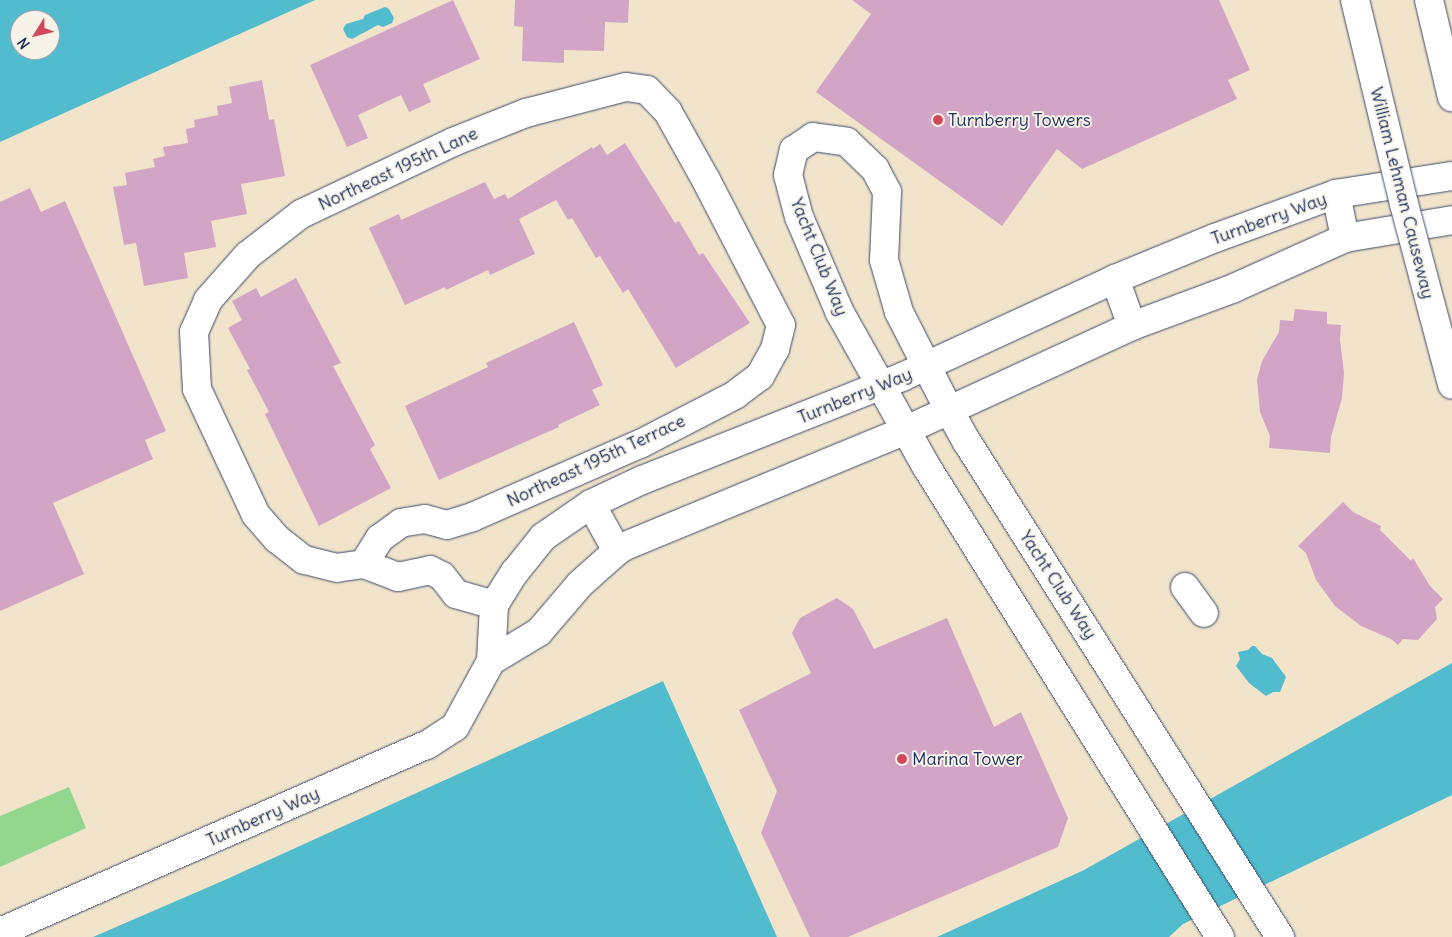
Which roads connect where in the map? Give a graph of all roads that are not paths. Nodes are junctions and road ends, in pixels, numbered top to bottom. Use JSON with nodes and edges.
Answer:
{"nodes":[{"id":1,"x":1355,"y":0,"type":"edge"},
{"id":2,"x":1429,"y":0,"type":"edge"},
{"id":3,"x":1452,"y":97,"type":"edge"},
{"id":4,"x":1452,"y":176,"type":"edge"},
{"id":5,"x":1336,"y":194,"type":"junction"},
{"id":6,"x":1452,"y":220,"type":"edge"},
{"id":7,"x":1345,"y":238,"type":"junction"},
{"id":8,"x":1115,"y":279,"type":"junction"},
{"id":9,"x":1132,"y":326,"type":"junction"},
{"id":10,"x":927,"y":366,"type":"junction"},
{"id":11,"x":760,"y":376,"type":"joint"},
{"id":12,"x":882,"y":385,"type":"junction"},
{"id":13,"x":1452,"y":385,"type":"edge"},
{"id":14,"x":949,"y":410,"type":"junction"},
{"id":15,"x":906,"y":430,"type":"junction"},
{"id":16,"x":591,"y":504,"type":"junction"},
{"id":17,"x":617,"y":551,"type":"junction"},
{"id":18,"x":364,"y":564,"type":"junction"},
{"id":19,"x":1185,"y":587,"type":"dead end"},
{"id":20,"x":494,"y":605,"type":"junction"},
{"id":21,"x":1204,"y":613,"type":"dead end"},
{"id":22,"x":491,"y":661,"type":"junction"},
{"id":23,"x":1214,"y":926,"type":"edge"},
{"id":24,"x":0,"y":932,"type":"edge"},
{"id":25,"x":1280,"y":937,"type":"edge"}],
"edges":[{"from":1,"to":13,"type":"main road","name":"William Lehman Causeway","bridge":true},
{"from":2,"to":3,"type":"main road"},
{"from":4,"to":5,"type":"main road"},
{"from":5,"to":7,"type":"main road","name":"Turnberry Way"},
{"from":5,"to":8,"type":"main road","name":"Turnberry Way"},
{"from":6,"to":7,"type":"main road"},
{"from":7,"to":9,"type":"main road"},
{"from":8,"to":9,"type":"main road"},
{"from":8,"to":10,"type":"main road","name":"Turnberry Way"},
{"from":9,"to":14,"type":"main road"},
{"from":10,"to":12,"type":"main road","name":"Turnberry Way"},
{"from":10,"to":12,"type":"main road","name":"Yacht Club Way"},
{"from":10,"to":14,"type":"main road","name":"Yacht Club Way"},
{"from":11,"to":18,"type":"main road","name":"Northeast 195th Terrace"},
{"from":11,"to":18,"type":"main road","name":"Northeast 195th Lane"},
{"from":12,"to":15,"type":"main road","name":"Yacht Club Way"},
{"from":12,"to":16,"type":"main road","name":"Turnberry Way"},
{"from":14,"to":15,"type":"main road"},
{"from":14,"to":25,"type":"main road","name":"Yacht Club Way"},
{"from":15,"to":17,"type":"main road"},
{"from":15,"to":23,"type":"main road","name":"Yacht Club Way"},
{"from":16,"to":17,"type":"main road"},
{"from":16,"to":20,"type":"main road","name":"Turnberry Way"},
{"from":17,"to":22,"type":"main road"},
{"from":18,"to":20,"type":"main road","name":"Northeast 195th Lane"},
{"from":19,"to":21,"type":"main road"},
{"from":20,"to":22,"type":"main road","name":"Turnberry Way"},
{"from":22,"to":24,"type":"main road","name":"Turnberry Way"}]}
